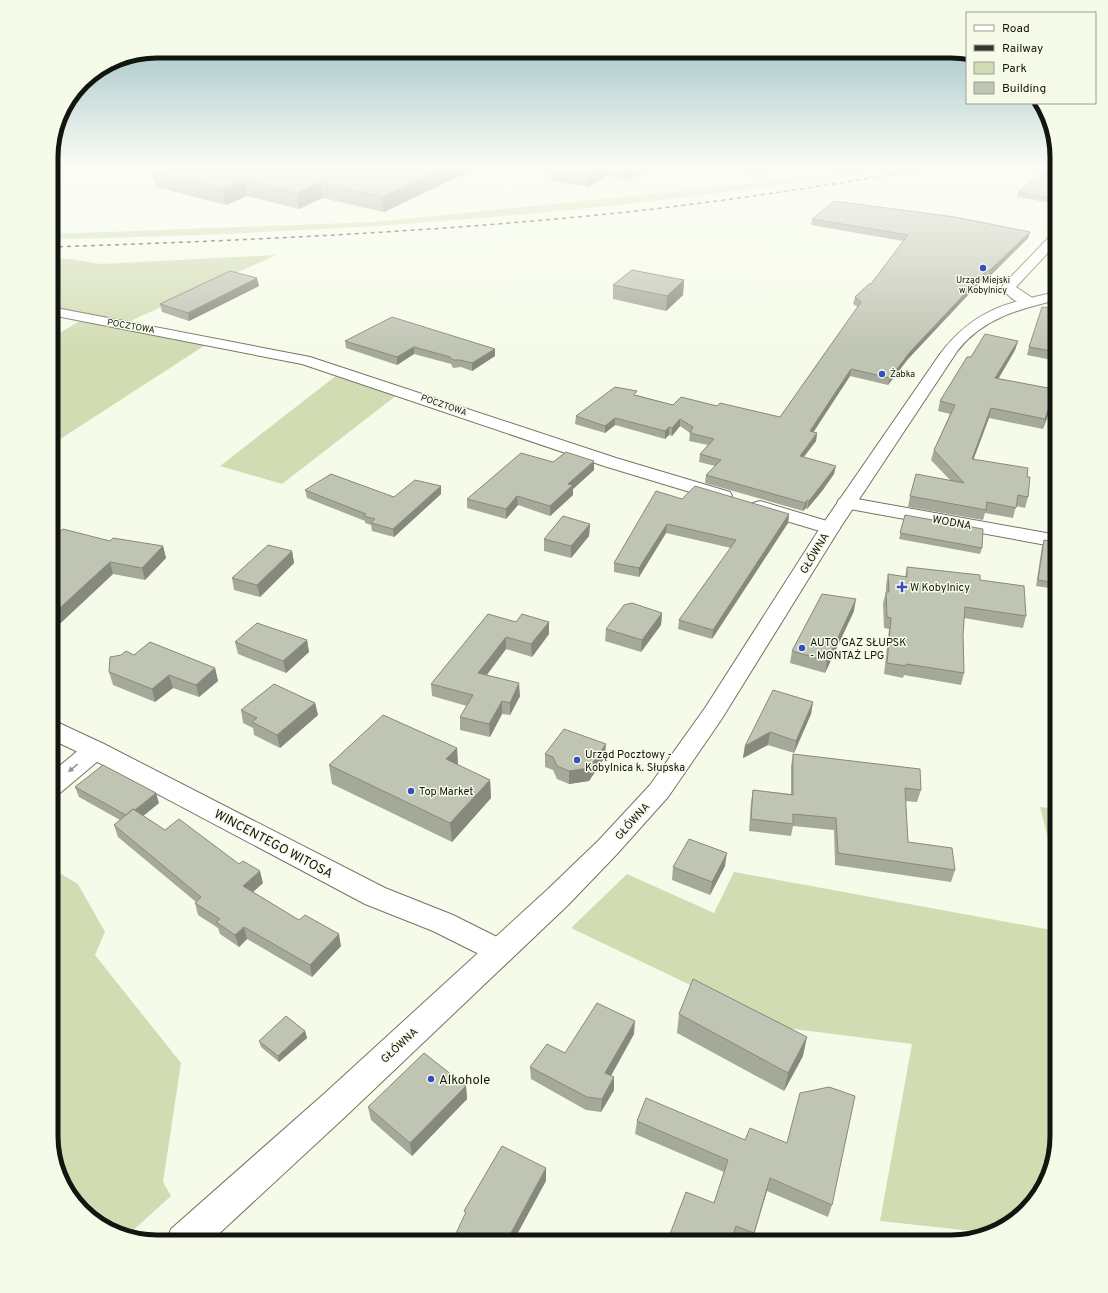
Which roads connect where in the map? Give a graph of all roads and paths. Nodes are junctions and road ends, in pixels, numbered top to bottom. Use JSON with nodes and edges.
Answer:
{"nodes":[{"id":1,"x":1050,"y":243,"type":"edge"},
{"id":2,"x":1050,"y":298,"type":"edge"},
{"id":3,"x":1029,"y":302,"type":"junction"},
{"id":4,"x":58,"y":312,"type":"edge"},
{"id":5,"x":846,"y":503,"type":"junction"},
{"id":6,"x":830,"y":528,"type":"junction"},
{"id":7,"x":1050,"y":540,"type":"edge"},
{"id":8,"x":58,"y":732,"type":"edge"},
{"id":9,"x":95,"y":750,"type":"junction"},
{"id":10,"x":58,"y":781,"type":"edge"},
{"id":11,"x":499,"y":951,"type":"junction"},
{"id":12,"x":192,"y":1235,"type":"edge"}],
"edges":[{"from":1,"to":3,"type":"street"},
{"from":2,"to":3,"type":"street"},
{"from":3,"to":5,"type":"street","name":"GŁÓWNA"},
{"from":4,"to":6,"type":"street","name":"POCZTOWA"},
{"from":5,"to":6,"type":"street","name":"GŁÓWNA"},
{"from":5,"to":7,"type":"street","name":"WODNA"},
{"from":6,"to":11,"type":"street","name":"GŁÓWNA"},
{"from":8,"to":9,"type":"street","name":"WINCENTEGO WITOSA"},
{"from":9,"to":10,"type":"street","one_way":true},
{"from":9,"to":11,"type":"street","name":"WINCENTEGO WITOSA"},
{"from":11,"to":12,"type":"street","name":"GŁÓWNA"}]}
